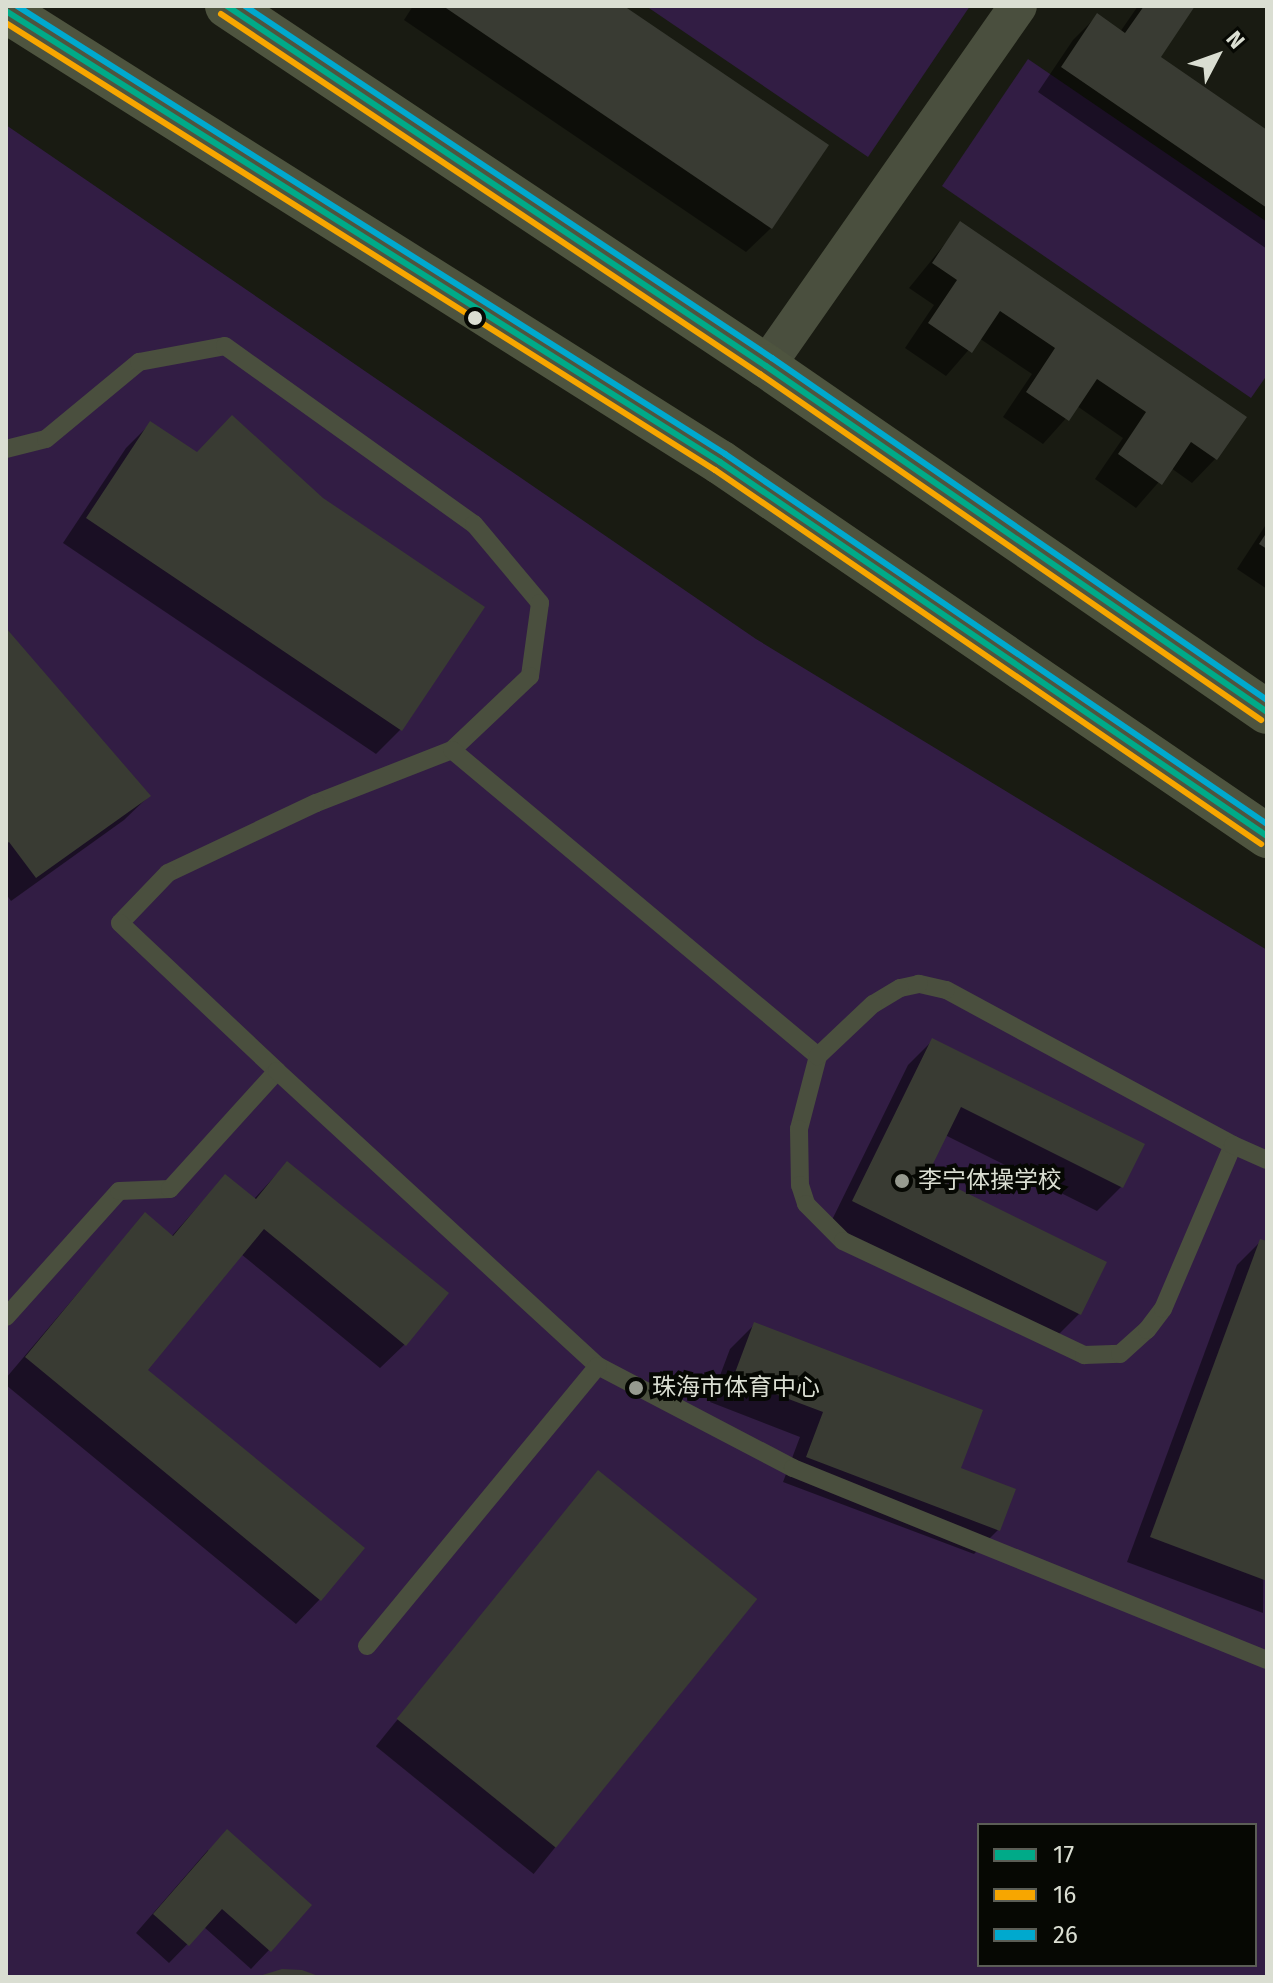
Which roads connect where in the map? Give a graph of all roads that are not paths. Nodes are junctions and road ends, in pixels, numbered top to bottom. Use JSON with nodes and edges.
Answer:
{"nodes":[{"id":1,"x":227,"y":6,"type":"edge"},
{"id":2,"x":1018,"y":6,"type":"edge"},
{"id":3,"x":6,"y":11,"type":"edge"},
{"id":4,"x":766,"y":366,"type":"junction"},
{"id":5,"x":6,"y":449,"type":"edge"},
{"id":6,"x":1267,"y":712,"type":"edge"},
{"id":7,"x":452,"y":750,"type":"junction"},
{"id":8,"x":1267,"y":836,"type":"edge"},
{"id":9,"x":818,"y":1056,"type":"junction"},
{"id":10,"x":277,"y":1071,"type":"junction"},
{"id":11,"x":1233,"y":1145,"type":"junction"},
{"id":12,"x":1267,"y":1160,"type":"edge"},
{"id":13,"x":6,"y":1317,"type":"edge"},
{"id":14,"x":598,"y":1366,"type":"junction"},
{"id":15,"x":367,"y":1646,"type":"dead end"},
{"id":16,"x":1267,"y":1660,"type":"edge"}],
"edges":[{"from":1,"to":4,"type":"main road"},
{"from":2,"to":4,"type":"street"},
{"from":3,"to":8,"type":"main road"},
{"from":4,"to":6,"type":"main road"},
{"from":5,"to":7,"type":"lane"},
{"from":7,"to":9,"type":"lane"},
{"from":7,"to":10,"type":"lane"},
{"from":9,"to":11,"type":"lane"},
{"from":9,"to":11,"type":"lane"},
{"from":10,"to":13,"type":"lane"},
{"from":10,"to":14,"type":"lane"},
{"from":11,"to":12,"type":"lane"},
{"from":14,"to":15,"type":"lane"},
{"from":14,"to":16,"type":"lane"}]}
